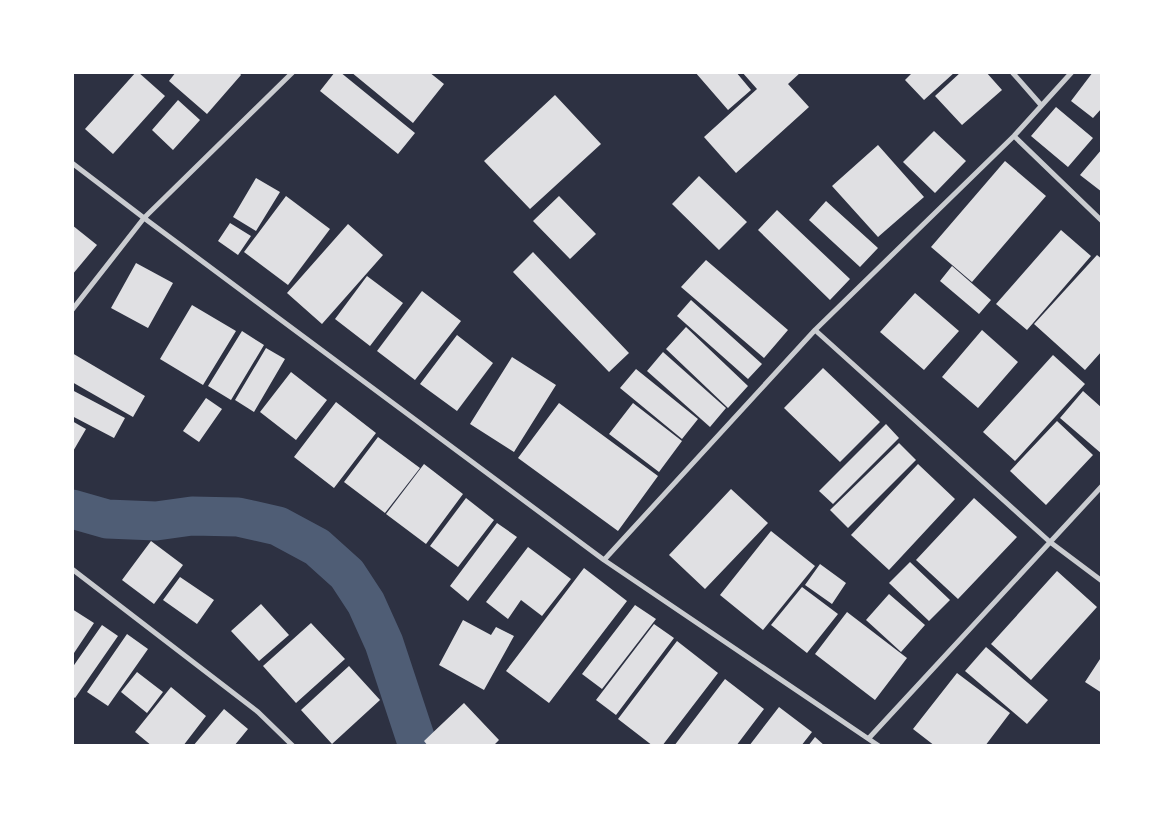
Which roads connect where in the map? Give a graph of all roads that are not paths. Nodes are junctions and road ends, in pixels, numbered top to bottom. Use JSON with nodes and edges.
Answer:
{"nodes":[{"id":1,"x":293,"y":72,"type":"edge"},
{"id":2,"x":1012,"y":72,"type":"edge"},
{"id":3,"x":1072,"y":72,"type":"edge"},
{"id":4,"x":1041,"y":106,"type":"junction"},
{"id":5,"x":1014,"y":136,"type":"junction"},
{"id":6,"x":72,"y":163,"type":"edge"},
{"id":7,"x":144,"y":218,"type":"junction"},
{"id":8,"x":1102,"y":221,"type":"edge"},
{"id":9,"x":72,"y":310,"type":"edge"},
{"id":10,"x":815,"y":330,"type":"junction"},
{"id":11,"x":1102,"y":486,"type":"edge"},
{"id":12,"x":1050,"y":542,"type":"junction"},
{"id":13,"x":604,"y":560,"type":"junction"},
{"id":14,"x":72,"y":569,"type":"edge"},
{"id":15,"x":1102,"y":581,"type":"edge"},
{"id":16,"x":868,"y":738,"type":"junction"},
{"id":17,"x":293,"y":746,"type":"edge"},
{"id":18,"x":879,"y":746,"type":"edge"}],
"edges":[{"from":1,"to":7,"type":"street"},
{"from":2,"to":4,"type":"street"},
{"from":3,"to":4,"type":"street"},
{"from":4,"to":5,"type":"street"},
{"from":5,"to":8,"type":"street"},
{"from":5,"to":10,"type":"street"},
{"from":6,"to":7,"type":"street"},
{"from":7,"to":9,"type":"street"},
{"from":7,"to":13,"type":"street"},
{"from":10,"to":12,"type":"street"},
{"from":10,"to":13,"type":"street"},
{"from":11,"to":12,"type":"street"},
{"from":12,"to":15,"type":"street"},
{"from":12,"to":16,"type":"street"},
{"from":13,"to":16,"type":"street"},
{"from":14,"to":17,"type":"street"},
{"from":16,"to":18,"type":"street"}]}
